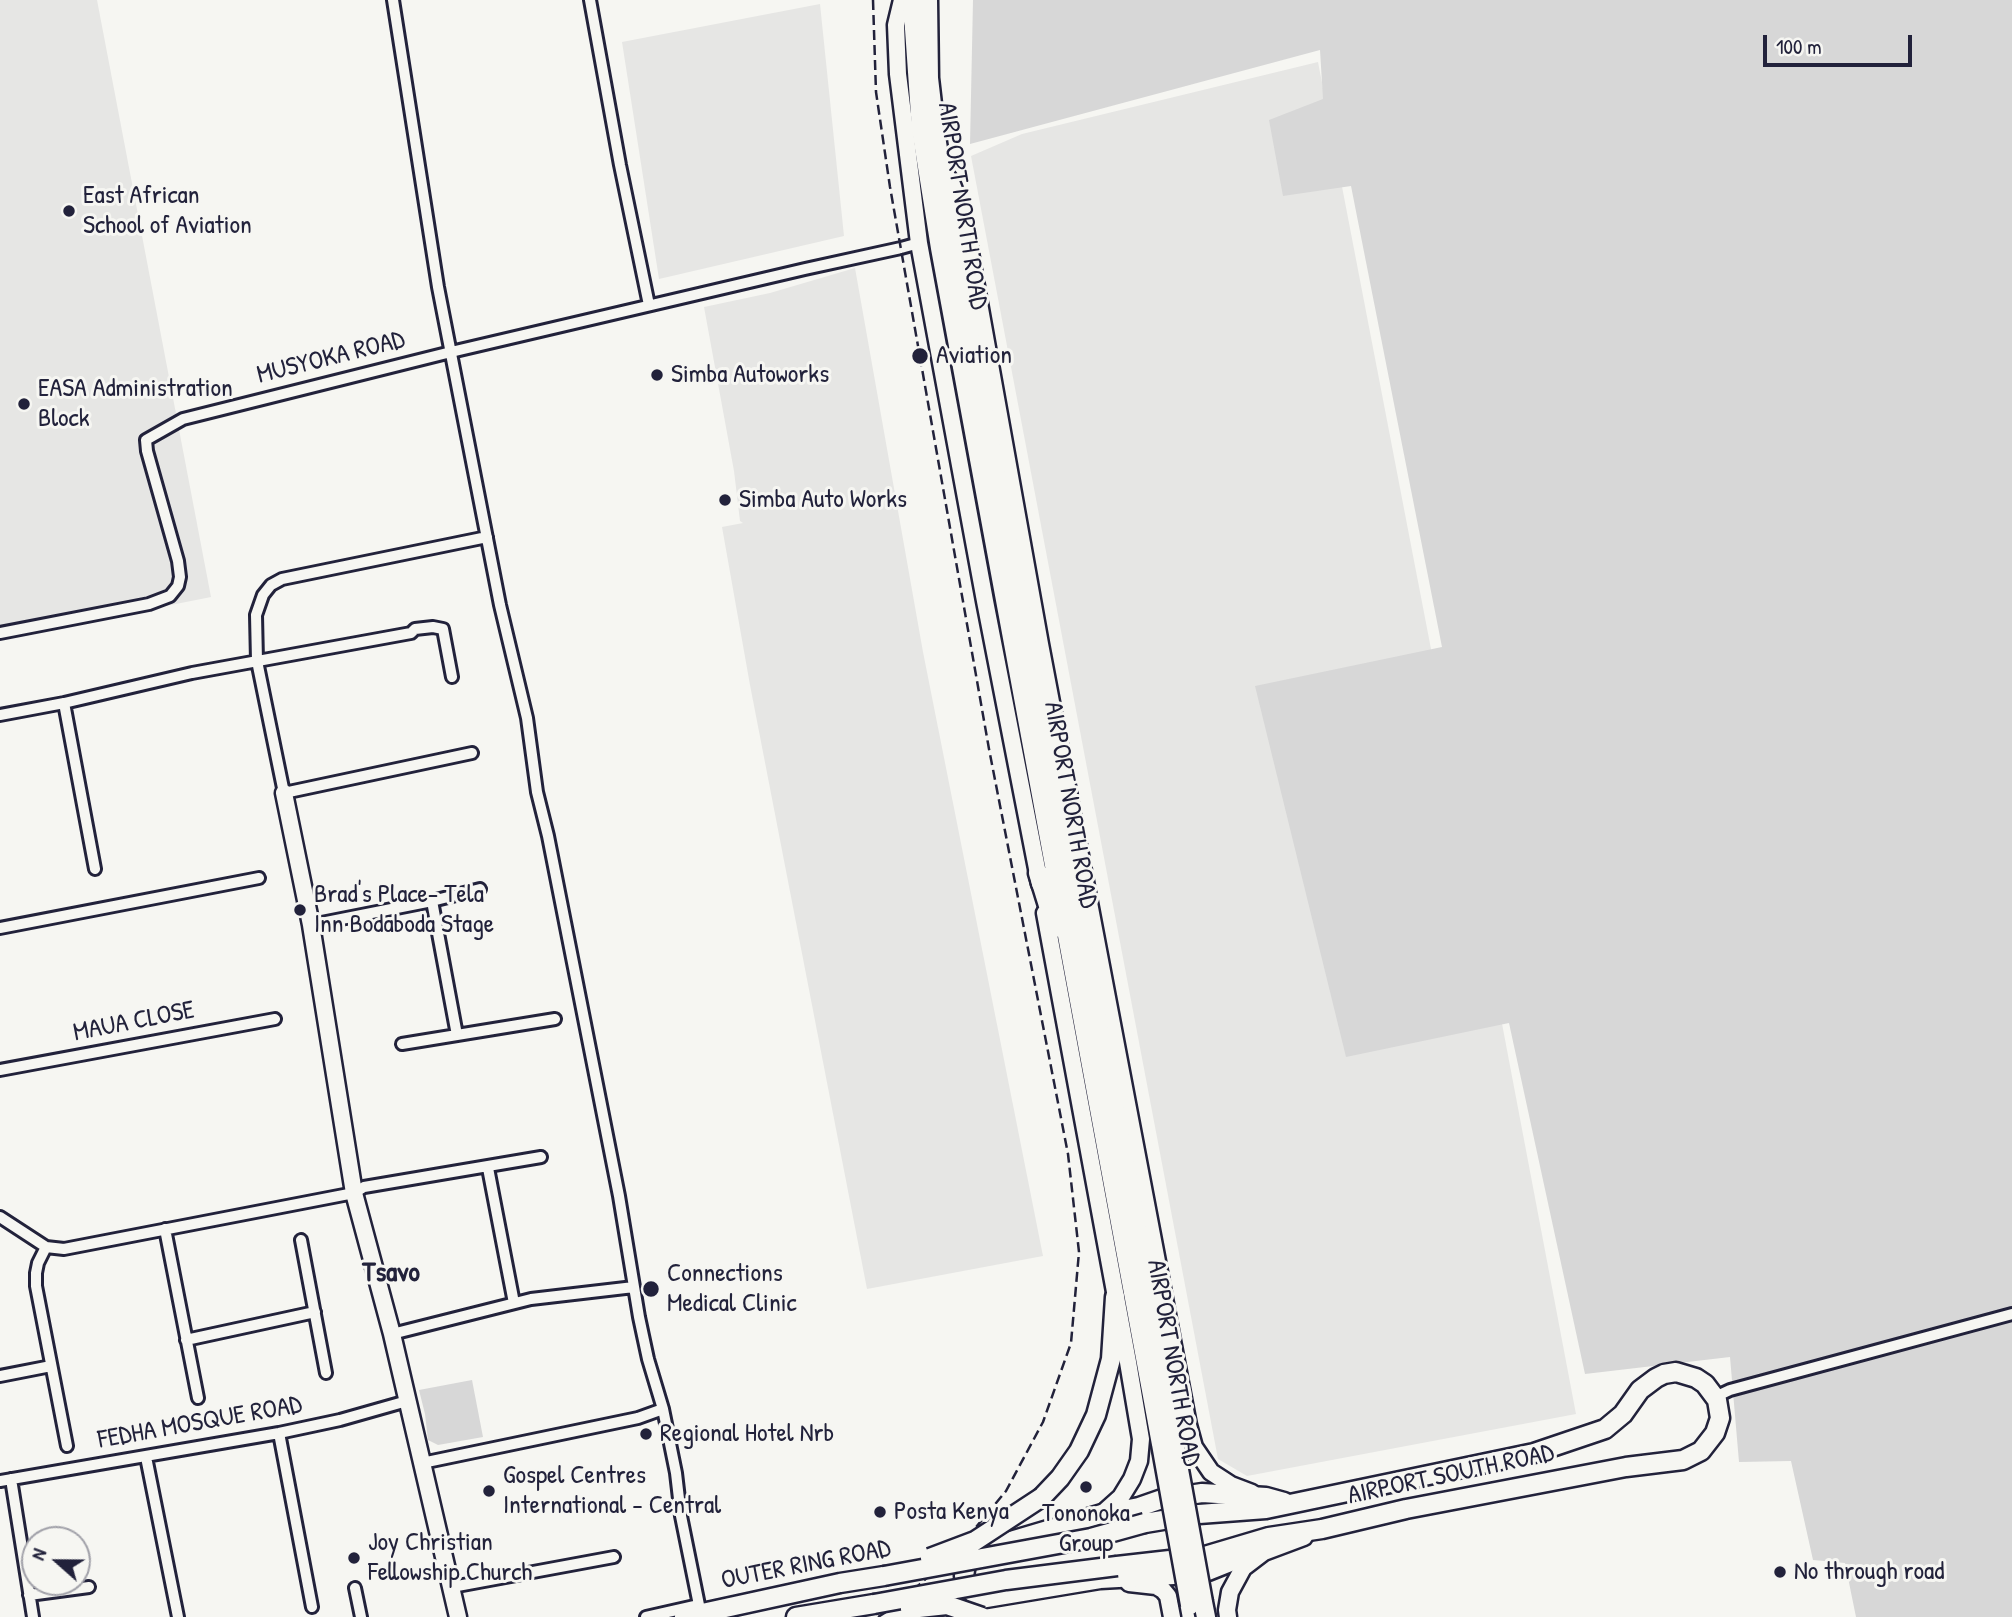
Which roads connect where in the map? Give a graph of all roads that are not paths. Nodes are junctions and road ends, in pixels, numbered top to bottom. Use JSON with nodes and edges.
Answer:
{"nodes":[{"id":1,"x":393,"y":0,"type":"edge"},
{"id":2,"x":590,"y":0,"type":"edge"},
{"id":3,"x":895,"y":0,"type":"edge"},
{"id":4,"x":902,"y":0,"type":"edge"},
{"id":5,"x":912,"y":0,"type":"edge"},
{"id":6,"x":928,"y":0,"type":"edge"},
{"id":7,"x":896,"y":25,"type":"junction"},
{"id":8,"x":942,"y":168,"type":"junction"},
{"id":9,"x":919,"y":243,"type":"junction"},
{"id":10,"x":649,"y":305,"type":"junction"},
{"id":11,"x":452,"y":352,"type":"junction"},
{"id":12,"x":487,"y":537,"type":"junction"},
{"id":13,"x":0,"y":633,"type":"edge"},
{"id":14,"x":257,"y":661,"type":"junction"},
{"id":15,"x":452,"y":677,"type":"dead end"},
{"id":16,"x":64,"y":704,"type":"junction"},
{"id":17,"x":0,"y":715,"type":"edge"},
{"id":18,"x":472,"y":753,"type":"dead end"},
{"id":19,"x":284,"y":793,"type":"junction"},
{"id":20,"x":95,"y":869,"type":"dead end"},
{"id":21,"x":1038,"y":873,"type":"junction"},
{"id":22,"x":258,"y":878,"type":"dead end"},
{"id":23,"x":480,"y":889,"type":"dead end"},
{"id":24,"x":432,"y":901,"type":"junction"},
{"id":25,"x":311,"y":925,"type":"junction"},
{"id":26,"x":0,"y":928,"type":"edge"},
{"id":27,"x":1081,"y":1011,"type":"junction"},
{"id":28,"x":275,"y":1019,"type":"dead end"},
{"id":29,"x":555,"y":1019,"type":"dead end"},
{"id":30,"x":457,"y":1035,"type":"junction"},
{"id":31,"x":402,"y":1044,"type":"dead end"},
{"id":32,"x":0,"y":1070,"type":"edge"},
{"id":33,"x":541,"y":1157,"type":"dead end"},
{"id":34,"x":488,"y":1168,"type":"junction"},
{"id":35,"x":354,"y":1193,"type":"junction"},
{"id":36,"x":1126,"y":1208,"type":"junction"},
{"id":37,"x":0,"y":1217,"type":"edge"},
{"id":38,"x":165,"y":1229,"type":"junction"},
{"id":39,"x":301,"y":1240,"type":"dead end"},
{"id":40,"x":47,"y":1247,"type":"junction"},
{"id":41,"x":634,"y":1286,"type":"junction"},
{"id":42,"x":1115,"y":1297,"type":"junction"},
{"id":43,"x":514,"y":1303,"type":"junction"},
{"id":44,"x":315,"y":1312,"type":"junction"},
{"id":45,"x":2012,"y":1314,"type":"edge"},
{"id":46,"x":392,"y":1334,"type":"junction"},
{"id":47,"x":186,"y":1340,"type":"junction"},
{"id":48,"x":51,"y":1366,"type":"junction"},
{"id":49,"x":326,"y":1373,"type":"dead end"},
{"id":50,"x":0,"y":1376,"type":"edge"},
{"id":51,"x":198,"y":1398,"type":"dead end"},
{"id":52,"x":407,"y":1401,"type":"junction"},
{"id":53,"x":1717,"y":1404,"type":"junction"},
{"id":54,"x":663,"y":1409,"type":"junction"},
{"id":55,"x":279,"y":1433,"type":"junction"},
{"id":56,"x":67,"y":1446,"type":"dead end"},
{"id":57,"x":146,"y":1457,"type":"junction"},
{"id":58,"x":422,"y":1463,"type":"junction"},
{"id":59,"x":6,"y":1480,"type":"edge"},
{"id":60,"x":1266,"y":1497,"type":"junction"},
{"id":61,"x":1291,"y":1503,"type":"junction"},
{"id":62,"x":1102,"y":1514,"type":"junction"},
{"id":63,"x":1144,"y":1523,"type":"joint"},
{"id":64,"x":1322,"y":1529,"type":"junction"},
{"id":65,"x":1269,"y":1537,"type":"junction"},
{"id":66,"x":21,"y":1555,"type":"edge"},
{"id":67,"x":614,"y":1557,"type":"dead end"},
{"id":68,"x":1151,"y":1562,"type":"joint"},
{"id":69,"x":884,"y":1576,"type":"junction"},
{"id":70,"x":1100,"y":1579,"type":"junction"},
{"id":71,"x":452,"y":1587,"type":"junction"},
{"id":72,"x":355,"y":1588,"type":"dead end"},
{"id":73,"x":29,"y":1596,"type":"edge"},
{"id":74,"x":874,"y":1604,"type":"junction"},
{"id":75,"x":312,"y":1607,"type":"dead end"},
{"id":76,"x":981,"y":1608,"type":"edge"},
{"id":77,"x":33,"y":1617,"type":"edge"},
{"id":78,"x":178,"y":1617,"type":"edge"},
{"id":79,"x":361,"y":1617,"type":"edge"},
{"id":80,"x":458,"y":1617,"type":"edge"},
{"id":81,"x":646,"y":1617,"type":"edge"},
{"id":82,"x":684,"y":1617,"type":"edge"},
{"id":83,"x":796,"y":1617,"type":"edge"},
{"id":84,"x":922,"y":1617,"type":"edge"},
{"id":85,"x":1172,"y":1617,"type":"edge"},
{"id":86,"x":1193,"y":1617,"type":"edge"},
{"id":87,"x":1206,"y":1617,"type":"edge"},
{"id":88,"x":1228,"y":1617,"type":"edge"}],
"edges":[{"from":1,"to":11,"type":"street"},
{"from":2,"to":10,"type":"street"},
{"from":3,"to":7,"type":"street"},
{"from":4,"to":7,"type":"main road","name":"AIRPORT NORTH ROAD"},
{"from":5,"to":27,"type":"main road","name":"AIRPORT NORTH ROAD"},
{"from":6,"to":8,"type":"main road","name":"AIRPORT NORTH ROAD"},
{"from":7,"to":9,"type":"main road","name":"AIRPORT NORTH ROAD"},
{"from":8,"to":36,"type":"main road","name":"AIRPORT NORTH ROAD"},
{"from":8,"to":60,"type":"main road","name":"AIRPORT NORTH ROAD"},
{"from":9,"to":10,"type":"street"},
{"from":9,"to":21,"type":"main road","name":"AIRPORT NORTH ROAD"},
{"from":10,"to":11,"type":"street"},
{"from":11,"to":12,"type":"street"},
{"from":11,"to":13,"type":"street","name":"MUSYOKA ROAD"},
{"from":12,"to":14,"type":"street"},
{"from":12,"to":41,"type":"street"},
{"from":14,"to":15,"type":"street"},
{"from":14,"to":16,"type":"street"},
{"from":14,"to":19,"type":"street"},
{"from":16,"to":17,"type":"street"},
{"from":16,"to":20,"type":"street"},
{"from":18,"to":19,"type":"street"},
{"from":19,"to":25,"type":"main road"},
{"from":21,"to":27,"type":"main road"},
{"from":21,"to":42,"type":"main road","name":"AIRPORT NORTH ROAD"},
{"from":22,"to":26,"type":"street"},
{"from":23,"to":24,"type":"street"},
{"from":24,"to":25,"type":"street"},
{"from":24,"to":30,"type":"street"},
{"from":25,"to":35,"type":"main road"},
{"from":27,"to":36,"type":"main road","name":"AIRPORT NORTH ROAD"},
{"from":28,"to":32,"type":"street","name":"MAUA CLOSE"},
{"from":29,"to":30,"type":"street"},
{"from":30,"to":31,"type":"street"},
{"from":33,"to":34,"type":"street"},
{"from":34,"to":35,"type":"street"},
{"from":34,"to":43,"type":"street"},
{"from":35,"to":38,"type":"street"},
{"from":35,"to":46,"type":"main road"},
{"from":36,"to":86,"type":"main road","name":"AIRPORT NORTH ROAD","bridge":true},
{"from":36,"to":87,"type":"main road","name":"AIRPORT NORTH ROAD","bridge":true},
{"from":37,"to":40,"type":"street"},
{"from":38,"to":40,"type":"street"},
{"from":38,"to":47,"type":"street"},
{"from":39,"to":44,"type":"street"},
{"from":40,"to":48,"type":"street"},
{"from":41,"to":43,"type":"street"},
{"from":41,"to":54,"type":"street"},
{"from":42,"to":62,"type":"main road","name":"AIRPORT NORTH ROAD"},
{"from":42,"to":69,"type":"main road","bridge":true},
{"from":43,"to":46,"type":"street"},
{"from":44,"to":47,"type":"street"},
{"from":44,"to":49,"type":"street"},
{"from":45,"to":53,"type":"street"},
{"from":46,"to":52,"type":"main road"},
{"from":47,"to":51,"type":"street"},
{"from":48,"to":50,"type":"street"},
{"from":48,"to":56,"type":"street"},
{"from":52,"to":55,"type":"street","name":"FEDHA MOSQUE ROAD"},
{"from":52,"to":58,"type":"main road"},
{"from":53,"to":61,"type":"main road","name":"AIRPORT SOUTH ROAD"},
{"from":53,"to":64,"type":"main road","name":"AIRPORT SOUTH ROAD"},
{"from":54,"to":58,"type":"street"},
{"from":54,"to":81,"type":"street"},
{"from":55,"to":57,"type":"street","name":"FEDHA MOSQUE ROAD"},
{"from":55,"to":75,"type":"street"},
{"from":57,"to":59,"type":"street","name":"FEDHA MOSQUE ROAD"},
{"from":57,"to":78,"type":"street"},
{"from":58,"to":71,"type":"main road"},
{"from":59,"to":66,"type":"street"},
{"from":60,"to":61,"type":"main road"},
{"from":60,"to":62,"type":"main road"},
{"from":61,"to":63,"type":"main road","name":"AIRPORT SOUTH ROAD"},
{"from":62,"to":76,"type":"main road"},
{"from":63,"to":69,"type":"main road","name":"OUTER RING ROAD","bridge":true},
{"from":64,"to":65,"type":"main road","name":"AIRPORT SOUTH ROAD"},
{"from":64,"to":88,"type":"main road"},
{"from":65,"to":68,"type":"main road","name":"AIRPORT SOUTH ROAD"},
{"from":65,"to":70,"type":"main road"},
{"from":67,"to":71,"type":"street"},
{"from":68,"to":74,"type":"main road","name":"OUTER RING ROAD","bridge":true},
{"from":69,"to":82,"type":"main road","name":"OUTER RING ROAD"},
{"from":70,"to":76,"type":"main road"},
{"from":70,"to":85,"type":"main road"},
{"from":71,"to":80,"type":"main road"},
{"from":72,"to":79,"type":"street"},
{"from":73,"to":77,"type":"street"},
{"from":74,"to":76,"type":"main road","bridge":true},
{"from":74,"to":83,"type":"main road","name":"OUTER RING ROAD"},
{"from":76,"to":84,"type":"street"}]}
